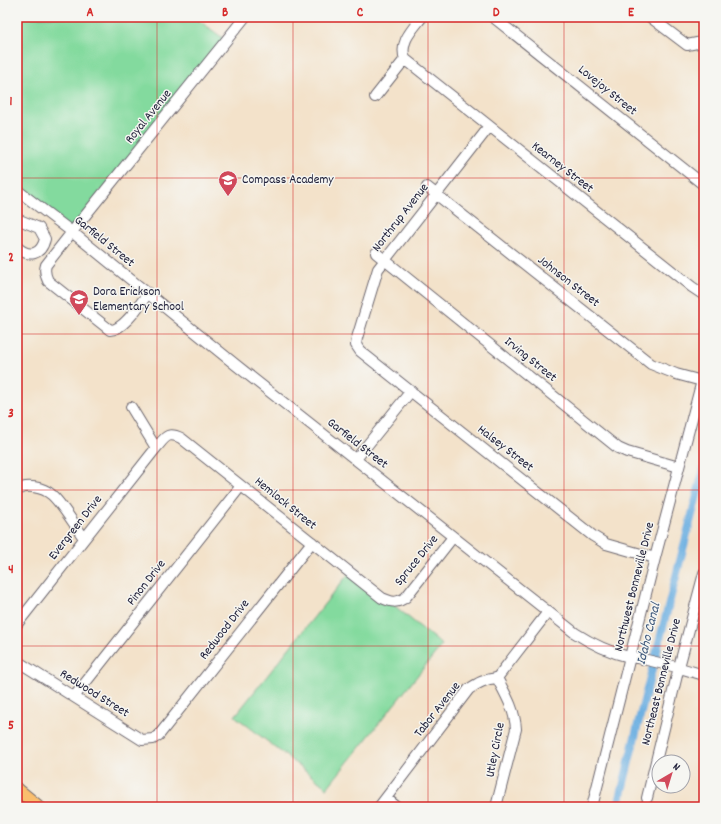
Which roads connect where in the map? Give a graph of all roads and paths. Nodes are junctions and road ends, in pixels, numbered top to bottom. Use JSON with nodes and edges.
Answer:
{"nodes":[{"id":1,"x":245,"y":17,"type":"edge"},
{"id":2,"x":422,"y":17,"type":"edge"},
{"id":3,"x":493,"y":17,"type":"edge"},
{"id":4,"x":650,"y":17,"type":"edge"},
{"id":5,"x":703,"y":41,"type":"edge"},
{"id":6,"x":405,"y":59,"type":"junction"},
{"id":7,"x":375,"y":97,"type":"dead end"},
{"id":8,"x":489,"y":127,"type":"junction"},
{"id":9,"x":704,"y":185,"type":"edge"},
{"id":10,"x":427,"y":186,"type":"dead end"},
{"id":11,"x":17,"y":190,"type":"edge"},
{"id":12,"x":436,"y":194,"type":"junction"},
{"id":13,"x":17,"y":219,"type":"edge"},
{"id":14,"x":72,"y":232,"type":"junction"},
{"id":15,"x":17,"y":247,"type":"edge"},
{"id":16,"x":376,"y":253,"type":"dead end"},
{"id":17,"x":385,"y":260,"type":"junction"},
{"id":18,"x":148,"y":293,"type":"junction"},
{"id":19,"x":704,"y":295,"type":"edge"},
{"id":20,"x":357,"y":338,"type":"joint"},
{"id":21,"x":703,"y":377,"type":"edge"},
{"id":22,"x":411,"y":391,"type":"junction"},
{"id":23,"x":131,"y":407,"type":"dead end"},
{"id":24,"x":156,"y":448,"type":"junction"},
{"id":25,"x":356,"y":459,"type":"junction"},
{"id":26,"x":679,"y":466,"type":"junction"},
{"id":27,"x":241,"y":486,"type":"junction"},
{"id":28,"x":17,"y":490,"type":"edge"},
{"id":29,"x":454,"y":537,"type":"junction"},
{"id":30,"x":84,"y":538,"type":"junction"},
{"id":31,"x":312,"y":542,"type":"junction"},
{"id":32,"x":655,"y":558,"type":"junction"},
{"id":33,"x":704,"y":573,"type":"edge"},
{"id":34,"x":401,"y":601,"type":"joint"},
{"id":35,"x":548,"y":612,"type":"junction"},
{"id":36,"x":17,"y":624,"type":"edge"},
{"id":37,"x":630,"y":657,"type":"junction"},
{"id":38,"x":17,"y":662,"type":"edge"},
{"id":39,"x":679,"y":668,"type":"junction"},
{"id":40,"x":704,"y":675,"type":"edge"},
{"id":41,"x":497,"y":678,"type":"junction"},
{"id":42,"x":74,"y":697,"type":"junction"},
{"id":43,"x":159,"y":735,"type":"joint"},
{"id":44,"x":17,"y":789,"type":"edge"},
{"id":45,"x":386,"y":798,"type":"junction"},
{"id":46,"x":647,"y":798,"type":"dead end"},
{"id":47,"x":34,"y":805,"type":"edge"},
{"id":48,"x":379,"y":807,"type":"edge"},
{"id":49,"x":397,"y":807,"type":"edge"},
{"id":50,"x":496,"y":807,"type":"edge"},
{"id":51,"x":592,"y":807,"type":"edge"}],
"edges":[{"from":1,"to":14,"type":"street","name":"Royal Avenue"},
{"from":2,"to":6,"type":"street"},
{"from":3,"to":9,"type":"street","name":"Lovejoy Street"},
{"from":4,"to":5,"type":"street"},
{"from":6,"to":7,"type":"street"},
{"from":6,"to":8,"type":"street","name":"Kearney Street"},
{"from":8,"to":12,"type":"street","name":"Northrup Avenue"},
{"from":8,"to":19,"type":"street","name":"Kearney Street"},
{"from":10,"to":12,"type":"street","name":"Johnson Street"},
{"from":11,"to":14,"type":"street","name":"Garfield Street"},
{"from":12,"to":17,"type":"street","name":"Northrup Avenue"},
{"from":12,"to":21,"type":"street","name":"Johnson Street"},
{"from":13,"to":15,"type":"street"},
{"from":14,"to":18,"type":"street","name":"Garfield Street"},
{"from":14,"to":18,"type":"street","name":"Royal Avenue"},
{"from":16,"to":17,"type":"street","name":"Irving Street"},
{"from":17,"to":20,"type":"street","name":"Northrup Avenue"},
{"from":17,"to":26,"type":"street","name":"Irving Street"},
{"from":18,"to":25,"type":"street","name":"Garfield Street"},
{"from":20,"to":22,"type":"street","name":"Halsey Street"},
{"from":21,"to":26,"type":"street","name":"Northwest Bonneville Drive"},
{"from":22,"to":25,"type":"street"},
{"from":22,"to":32,"type":"street","name":"Halsey Street"},
{"from":23,"to":24,"type":"street"},
{"from":24,"to":27,"type":"street","name":"Hemlock Street"},
{"from":24,"to":30,"type":"street","name":"Evergreen Drive"},
{"from":25,"to":29,"type":"street","name":"Garfield Street"},
{"from":26,"to":32,"type":"street","name":"Northwest Bonneville Drive"},
{"from":27,"to":31,"type":"street","name":"Hemlock Street"},
{"from":27,"to":42,"type":"street","name":"Pinon Drive"},
{"from":28,"to":30,"type":"street"},
{"from":29,"to":34,"type":"street","name":"Spruce Drive"},
{"from":29,"to":35,"type":"street","name":"Garfield Street"},
{"from":30,"to":36,"type":"street","name":"Evergreen Drive"},
{"from":31,"to":34,"type":"street","name":"Hemlock Street"},
{"from":31,"to":43,"type":"street","name":"Redwood Drive"},
{"from":32,"to":37,"type":"street","name":"Northwest Bonneville Drive"},
{"from":33,"to":39,"type":"street","name":"Northeast Bonneville Drive"},
{"from":35,"to":37,"type":"street","name":"Garfield Street"},
{"from":35,"to":41,"type":"street"},
{"from":37,"to":39,"type":"street","name":"Garfield Street"},
{"from":37,"to":51,"type":"street","name":"Northwest Bonneville Drive"},
{"from":38,"to":42,"type":"street","name":"Redwood Street"},
{"from":39,"to":40,"type":"street","name":"Garfield Street"},
{"from":39,"to":46,"type":"street","name":"Northeast Bonneville Drive"},
{"from":41,"to":45,"type":"street","name":"Tabor Avenue"},
{"from":41,"to":50,"type":"street","name":"Utley Circle"},
{"from":42,"to":43,"type":"street","name":"Redwood Street"},
{"from":44,"to":47,"type":"main road"},
{"from":45,"to":48,"type":"street","name":"Tabor Avenue"},
{"from":45,"to":49,"type":"street"}]}
